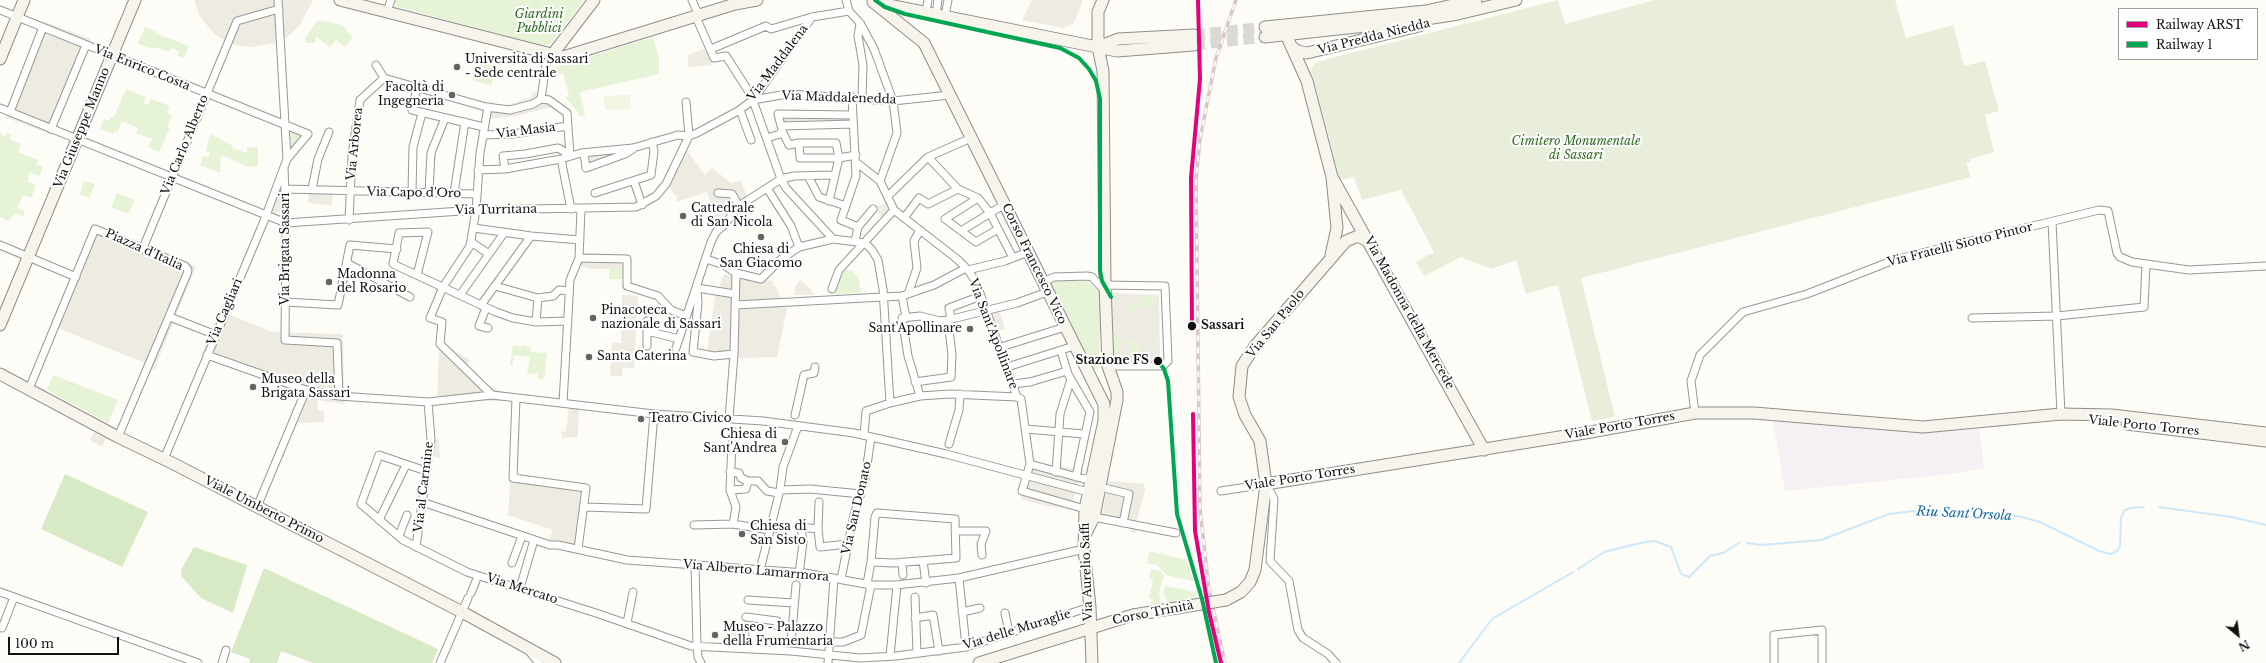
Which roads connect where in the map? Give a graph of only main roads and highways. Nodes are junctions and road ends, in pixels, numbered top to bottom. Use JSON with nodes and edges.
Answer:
{"nodes":[{"id":1,"x":24,"y":0,"type":"edge"},
{"id":2,"x":135,"y":0,"type":"edge"},
{"id":3,"x":340,"y":0,"type":"edge"},
{"id":4,"x":594,"y":0,"type":"edge"},
{"id":5,"x":757,"y":0,"type":"edge"},
{"id":6,"x":1103,"y":0,"type":"edge"},
{"id":7,"x":1476,"y":0,"type":"edge"},
{"id":8,"x":1516,"y":0,"type":"edge"},
{"id":9,"x":870,"y":1,"type":"edge"},
{"id":10,"x":1462,"y":6,"type":"edge"},
{"id":11,"x":1298,"y":24,"type":"junction"},
{"id":12,"x":1266,"y":34,"type":"junction"},
{"id":13,"x":1288,"y":35,"type":"junction"},
{"id":14,"x":1194,"y":40,"type":"tunnel mouth"},
{"id":15,"x":1291,"y":46,"type":"junction"},
{"id":16,"x":1098,"y":47,"type":"junction"},
{"id":17,"x":1319,"y":51,"type":"junction"},
{"id":18,"x":552,"y":56,"type":"junction"},
{"id":19,"x":0,"y":60,"type":"edge"},
{"id":20,"x":1307,"y":81,"type":"junction"},
{"id":21,"x":1332,"y":177,"type":"junction"},
{"id":22,"x":1368,"y":241,"type":"junction"},
{"id":23,"x":1328,"y":260,"type":"junction"},
{"id":24,"x":0,"y":325,"type":"edge"},
{"id":25,"x":1109,"y":368,"type":"junction"},
{"id":26,"x":0,"y":374,"type":"edge"},
{"id":27,"x":1089,"y":375,"type":"junction"},
{"id":28,"x":2021,"y":418,"type":"junction"},
{"id":29,"x":2266,"y":433,"type":"edge"},
{"id":30,"x":2266,"y":441,"type":"edge"},
{"id":31,"x":1484,"y":450,"type":"junction"},
{"id":32,"x":1266,"y":484,"type":"junction"},
{"id":33,"x":1096,"y":491,"type":"junction"},
{"id":34,"x":1085,"y":535,"type":"junction"},
{"id":35,"x":1089,"y":627,"type":"junction"},
{"id":36,"x":555,"y":663,"type":"edge"},
{"id":37,"x":979,"y":663,"type":"edge"},
{"id":38,"x":1092,"y":663,"type":"edge"}],
"edges":[{"from":1,"to":19,"type":"main road"},
{"from":2,"to":24,"type":"main road","name":"Via Giuseppe Manno"},
{"from":3,"to":18,"type":"main road"},
{"from":4,"to":18,"type":"main road"},
{"from":5,"to":18,"type":"main road"},
{"from":6,"to":16,"type":"main road","name":"Corso Francesco Vico"},
{"from":7,"to":10,"type":"main road","name":"Via Predda Niedda"},
{"from":8,"to":10,"type":"main road","name":"Via Predda Niedda"},
{"from":9,"to":16,"type":"main road"},
{"from":9,"to":27,"type":"main road","name":"Corso Francesco Vico"},
{"from":10,"to":11,"type":"main road","name":"Via Predda Niedda"},
{"from":10,"to":13,"type":"main road","name":"Via Predda Niedda"},
{"from":10,"to":17,"type":"main road","name":"Via Predda Niedda"},
{"from":11,"to":12,"type":"main road","name":"Via Predda Niedda"},
{"from":11,"to":13,"type":"main road"},
{"from":12,"to":13,"type":"main road","name":"Via Predda Niedda"},
{"from":12,"to":15,"type":"main road","name":"Via Predda Niedda"},
{"from":13,"to":15,"type":"main road","name":"Via San Paolo"},
{"from":14,"to":16,"type":"main road"},
{"from":15,"to":17,"type":"main road","name":"Via Predda Niedda"},
{"from":15,"to":20,"type":"main road","name":"Via San Paolo"},
{"from":16,"to":25,"type":"main road","name":"Corso Francesco Vico"},
{"from":17,"to":20,"type":"main road","name":"Via San Paolo"},
{"from":20,"to":21,"type":"main road","name":"Via San Paolo"},
{"from":21,"to":22,"type":"main road","name":"Via Madonna della Mercede"},
{"from":21,"to":23,"type":"main road","name":"Via San Paolo"},
{"from":22,"to":23,"type":"main road","name":"Via San Paolo"},
{"from":22,"to":31,"type":"main road","name":"Via Madonna della Mercede"},
{"from":23,"to":32,"type":"main road","name":"Via San Paolo"},
{"from":25,"to":27,"type":"main road"},
{"from":25,"to":33,"type":"main road","name":"Corso Francesco Vico"},
{"from":26,"to":36,"type":"main road","name":"Viale Umberto Primo"},
{"from":27,"to":33,"type":"main road","name":"Corso Francesco Vico"},
{"from":28,"to":29,"type":"main road","name":"Viale Porto Torres"},
{"from":28,"to":30,"type":"main road","name":"Viale Porto Torres"},
{"from":28,"to":31,"type":"main road","name":"Viale Porto Torres"},
{"from":31,"to":32,"type":"main road","name":"Viale Porto Torres"},
{"from":32,"to":35,"type":"main road","name":"Corso Trinità","bridge":true},
{"from":33,"to":34,"type":"main road","name":"Corso Francesco Vico"},
{"from":33,"to":34,"type":"main road","name":"Via Aurelio Saffi"},
{"from":34,"to":35,"type":"main road","name":"Via Aurelio Saffi"},
{"from":35,"to":37,"type":"main road","name":"Corso Trinità"},
{"from":35,"to":38,"type":"main road","name":"Via Aurelio Saffi"}]}
